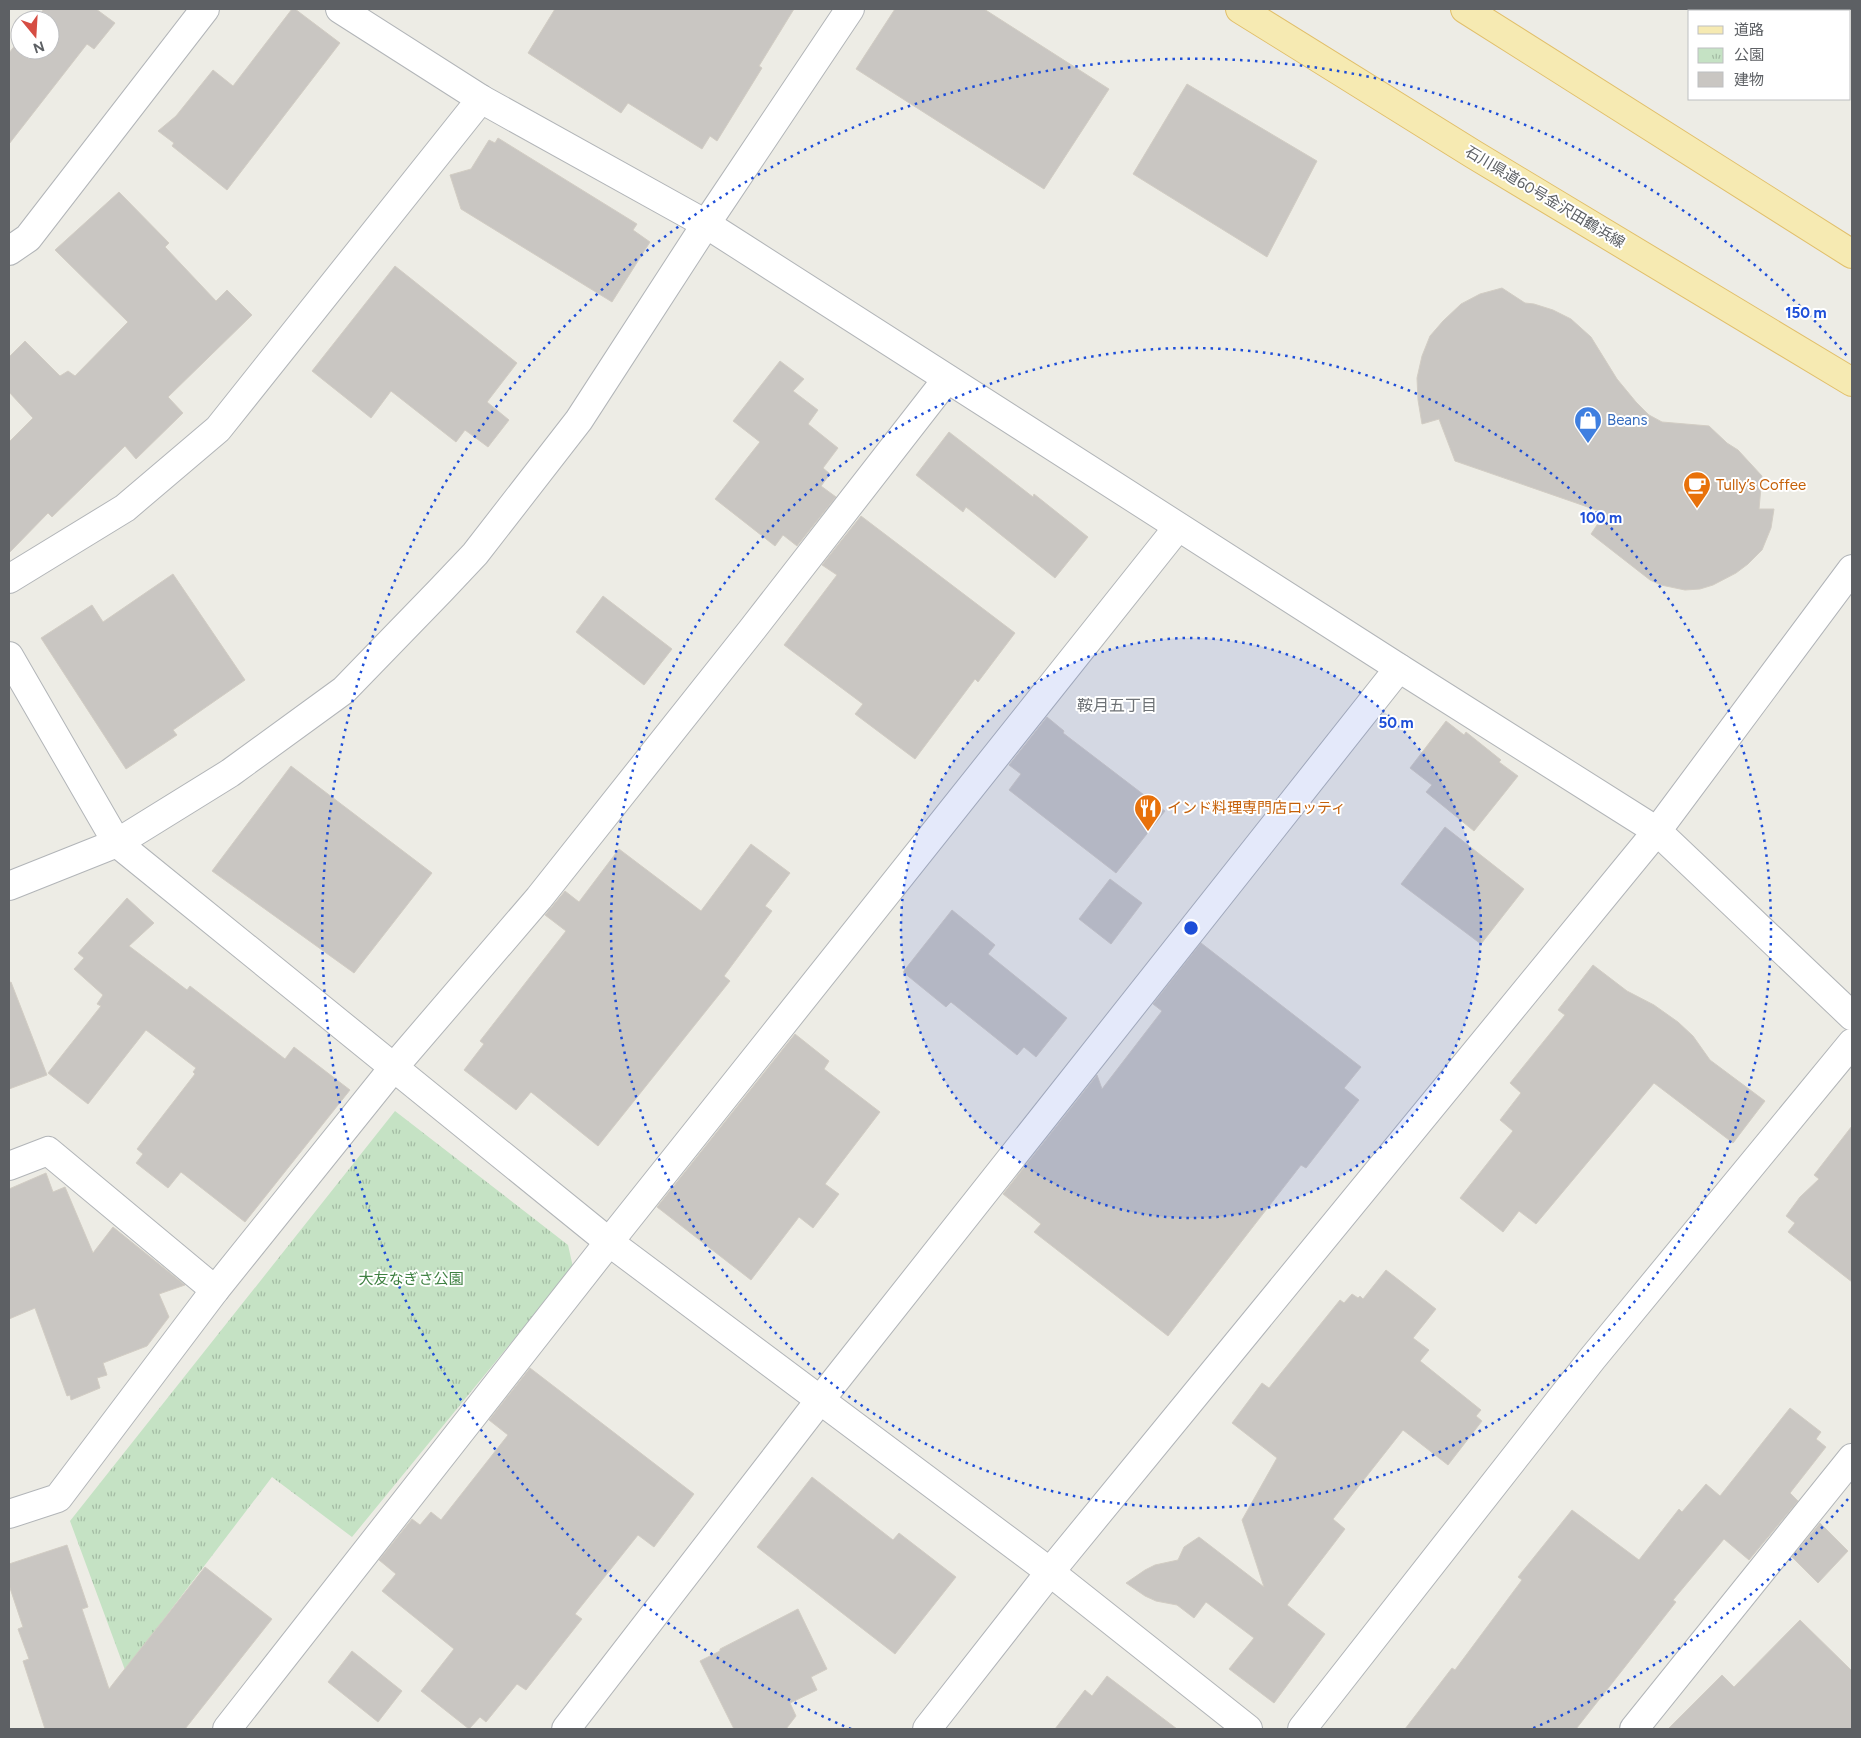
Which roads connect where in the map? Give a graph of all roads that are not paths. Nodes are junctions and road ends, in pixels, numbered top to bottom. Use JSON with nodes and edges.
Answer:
{"nodes":[{"id":1,"x":205,"y":9,"type":"edge"},
{"id":2,"x":340,"y":9,"type":"edge"},
{"id":3,"x":850,"y":9,"type":"edge"},
{"id":4,"x":1240,"y":9,"type":"edge"},
{"id":5,"x":1465,"y":9,"type":"edge"},
{"id":6,"x":481,"y":98,"type":"junction"},
{"id":7,"x":706,"y":224,"type":"junction"},
{"id":8,"x":9,"y":251,"type":"edge"},
{"id":9,"x":1852,"y":254,"type":"edge"},
{"id":10,"x":947,"y":379,"type":"junction"},
{"id":11,"x":1852,"y":382,"type":"edge"},
{"id":12,"x":1178,"y":527,"type":"junction"},
{"id":13,"x":1852,"y":569,"type":"edge"},
{"id":14,"x":9,"y":579,"type":"edge"},
{"id":15,"x":9,"y":656,"type":"edge"},
{"id":16,"x":1399,"y":668,"type":"junction"},
{"id":17,"x":1657,"y":831,"type":"junction"},
{"id":18,"x":117,"y":843,"type":"junction"},
{"id":19,"x":9,"y":886,"type":"edge"},
{"id":20,"x":1852,"y":1016,"type":"edge"},
{"id":21,"x":1852,"y":1043,"type":"edge"},
{"id":22,"x":394,"y":1067,"type":"junction"},
{"id":23,"x":9,"y":1166,"type":"edge"},
{"id":24,"x":609,"y":1242,"type":"junction"},
{"id":25,"x":214,"y":1290,"type":"junction"},
{"id":26,"x":820,"y":1400,"type":"junction"},
{"id":27,"x":1852,"y":1458,"type":"edge"},
{"id":28,"x":9,"y":1514,"type":"edge"},
{"id":29,"x":1050,"y":1572,"type":"junction"},
{"id":30,"x":228,"y":1729,"type":"edge"},
{"id":31,"x":566,"y":1729,"type":"edge"},
{"id":32,"x":927,"y":1729,"type":"edge"},
{"id":33,"x":1248,"y":1729,"type":"edge"},
{"id":34,"x":1302,"y":1729,"type":"edge"},
{"id":35,"x":1634,"y":1729,"type":"edge"}],
"edges":[{"from":1,"to":8,"type":"street"},
{"from":2,"to":6,"type":"street"},
{"from":3,"to":7,"type":"street"},
{"from":4,"to":11,"type":"main road","name":"石川県道60号金沢田鶴浜線"},
{"from":5,"to":9,"type":"main road"},
{"from":6,"to":7,"type":"street"},
{"from":6,"to":14,"type":"street"},
{"from":7,"to":10,"type":"street"},
{"from":7,"to":18,"type":"street"},
{"from":10,"to":12,"type":"street"},
{"from":10,"to":22,"type":"street"},
{"from":12,"to":16,"type":"street"},
{"from":12,"to":24,"type":"street"},
{"from":13,"to":17,"type":"street"},
{"from":15,"to":18,"type":"street"},
{"from":16,"to":17,"type":"street"},
{"from":16,"to":26,"type":"street"},
{"from":17,"to":20,"type":"street"},
{"from":17,"to":29,"type":"street"},
{"from":18,"to":19,"type":"street"},
{"from":18,"to":22,"type":"street"},
{"from":21,"to":34,"type":"street"},
{"from":22,"to":24,"type":"street"},
{"from":22,"to":25,"type":"street"},
{"from":23,"to":25,"type":"street"},
{"from":24,"to":26,"type":"street"},
{"from":24,"to":30,"type":"street"},
{"from":25,"to":28,"type":"street"},
{"from":26,"to":29,"type":"street"},
{"from":26,"to":31,"type":"street"},
{"from":27,"to":35,"type":"street"},
{"from":29,"to":32,"type":"street"},
{"from":29,"to":33,"type":"street"}]}
